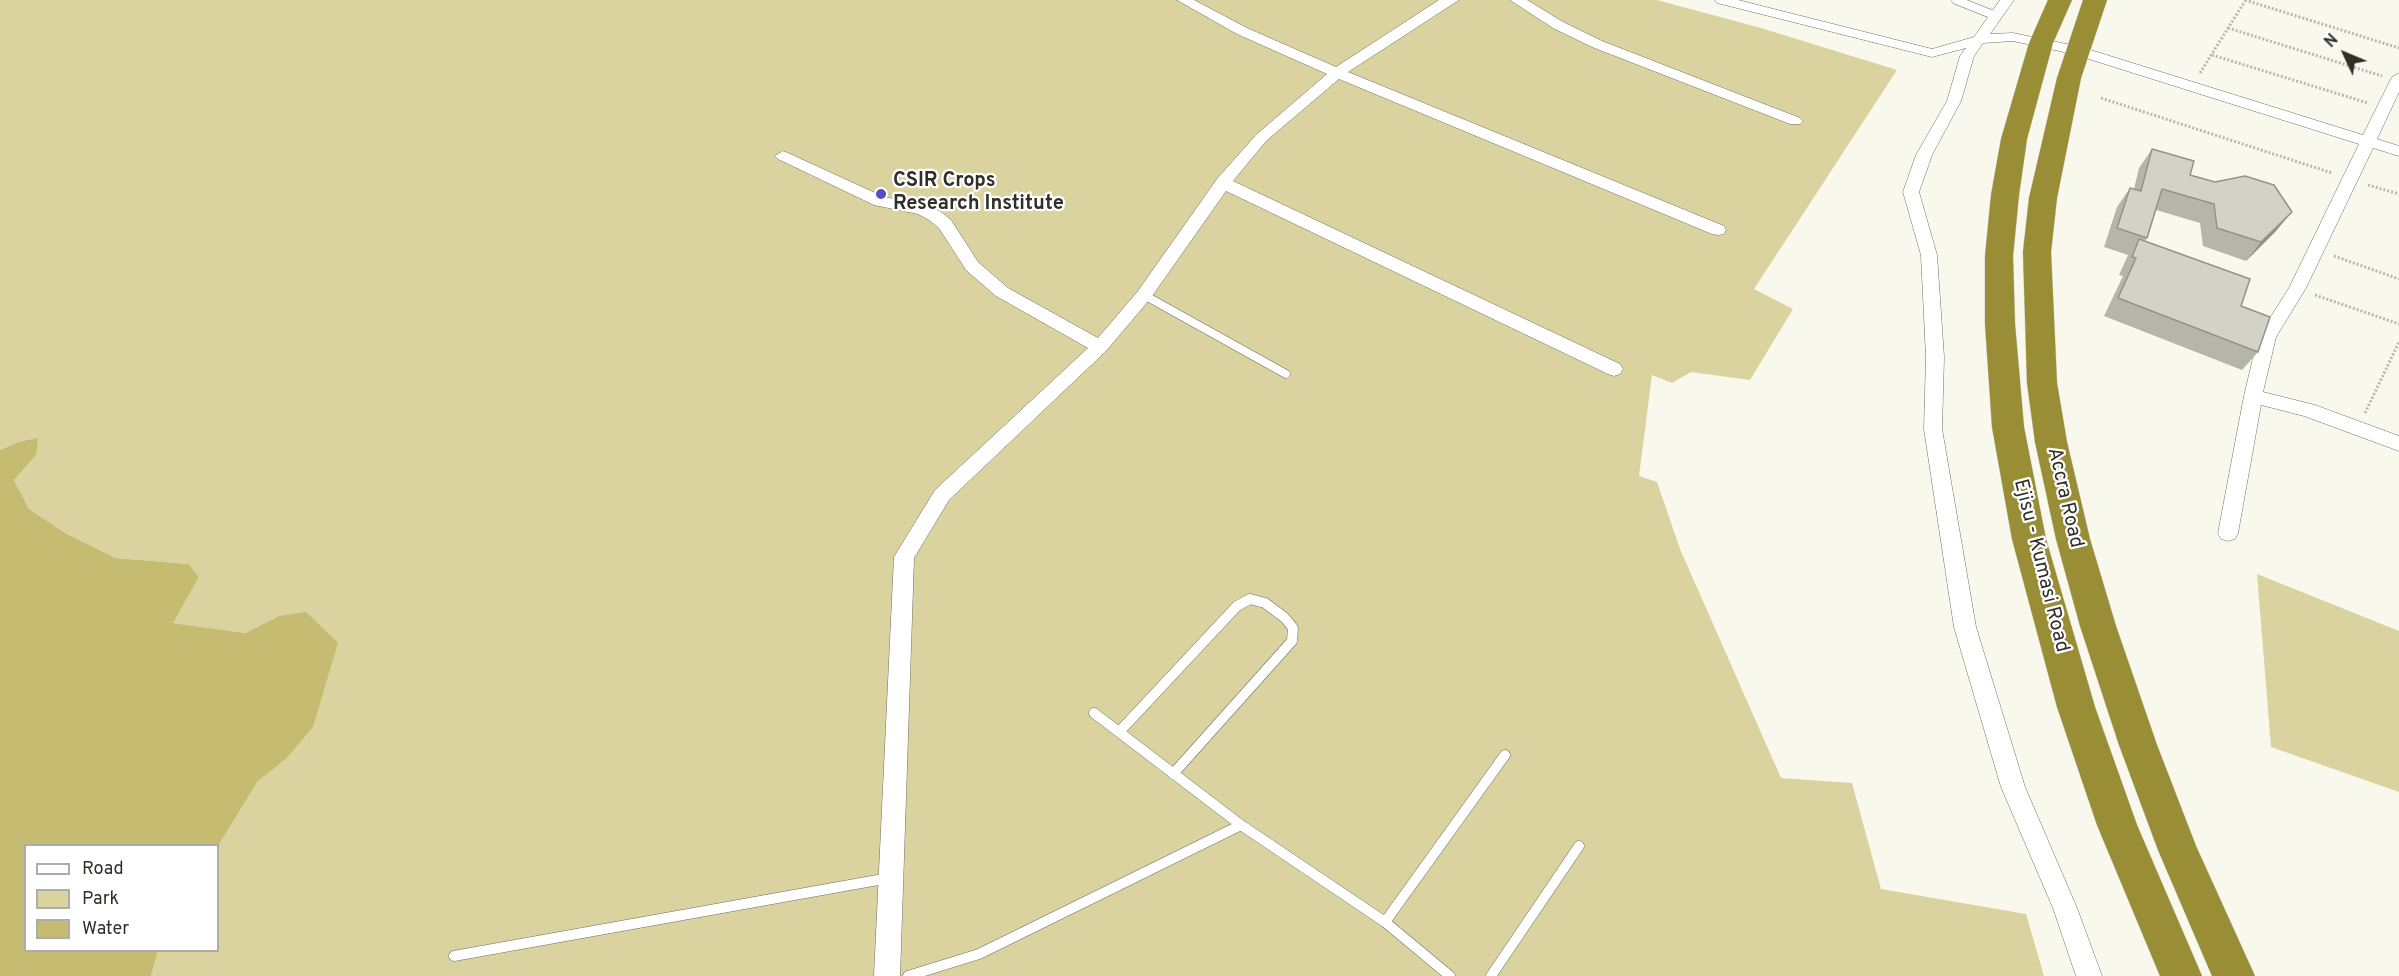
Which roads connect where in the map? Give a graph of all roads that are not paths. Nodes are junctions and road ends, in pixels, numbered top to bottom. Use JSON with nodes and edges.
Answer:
{"nodes":[{"id":1,"x":1184,"y":0,"type":"edge"},
{"id":2,"x":1452,"y":0,"type":"edge"},
{"id":3,"x":1517,"y":0,"type":"edge"},
{"id":4,"x":1722,"y":0,"type":"edge"},
{"id":5,"x":1956,"y":0,"type":"edge"},
{"id":6,"x":2060,"y":0,"type":"edge"},
{"id":7,"x":2095,"y":0,"type":"edge"},
{"id":8,"x":2001,"y":8,"type":"edge"},
{"id":9,"x":1982,"y":39,"type":"junction"},
{"id":10,"x":2041,"y":43,"type":"junction"},
{"id":11,"x":2076,"y":50,"type":"junction"},
{"id":12,"x":1337,"y":73,"type":"junction"},
{"id":13,"x":2398,"y":79,"type":"edge"},
{"id":14,"x":1795,"y":121,"type":"dead end"},
{"id":15,"x":2368,"y":142,"type":"junction"},
{"id":16,"x":2399,"y":152,"type":"edge"},
{"id":17,"x":783,"y":156,"type":"dead end"},
{"id":18,"x":1223,"y":183,"type":"junction"},
{"id":19,"x":1718,"y":230,"type":"dead end"},
{"id":20,"x":1144,"y":295,"type":"junction"},
{"id":21,"x":1100,"y":347,"type":"junction"},
{"id":22,"x":1614,"y":369,"type":"dead end"},
{"id":23,"x":1286,"y":374,"type":"dead end"},
{"id":24,"x":2253,"y":396,"type":"junction"},
{"id":25,"x":2399,"y":444,"type":"edge"},
{"id":26,"x":2228,"y":533,"type":"dead end"},
{"id":27,"x":1094,"y":713,"type":"dead end"},
{"id":28,"x":1119,"y":732,"type":"junction"},
{"id":29,"x":1505,"y":755,"type":"dead end"},
{"id":30,"x":1173,"y":774,"type":"junction"},
{"id":31,"x":1241,"y":825,"type":"junction"},
{"id":32,"x":1579,"y":846,"type":"dead end"},
{"id":33,"x":891,"y":877,"type":"junction"},
{"id":34,"x":1385,"y":922,"type":"junction"},
{"id":35,"x":454,"y":957,"type":"dead end"},
{"id":36,"x":887,"y":976,"type":"edge"},
{"id":37,"x":908,"y":976,"type":"edge"},
{"id":38,"x":1450,"y":976,"type":"edge"},
{"id":39,"x":1491,"y":976,"type":"edge"},
{"id":40,"x":2089,"y":976,"type":"edge"},
{"id":41,"x":2181,"y":976,"type":"edge"},
{"id":42,"x":2234,"y":976,"type":"edge"}],
"edges":[{"from":1,"to":12,"type":"street"},
{"from":2,"to":12,"type":"street"},
{"from":3,"to":14,"type":"street"},
{"from":4,"to":9,"type":"street"},
{"from":5,"to":8,"type":"lane"},
{"from":6,"to":10,"type":"highway","name":"Ejisu - Kumasi Road"},
{"from":7,"to":11,"type":"highway","name":"Accra Road"},
{"from":8,"to":9,"type":"street"},
{"from":9,"to":10,"type":"street"},
{"from":9,"to":40,"type":"street"},
{"from":10,"to":11,"type":"street"},
{"from":10,"to":41,"type":"highway","name":"Ejisu - Kumasi Road"},
{"from":11,"to":15,"type":"street"},
{"from":11,"to":42,"type":"highway","name":"Accra Road"},
{"from":12,"to":18,"type":"street"},
{"from":12,"to":19,"type":"street"},
{"from":13,"to":15,"type":"street"},
{"from":15,"to":16,"type":"street"},
{"from":15,"to":24,"type":"street"},
{"from":17,"to":21,"type":"street"},
{"from":18,"to":20,"type":"street"},
{"from":18,"to":22,"type":"street"},
{"from":20,"to":21,"type":"street"},
{"from":20,"to":23,"type":"lane"},
{"from":21,"to":33,"type":"street"},
{"from":24,"to":25,"type":"street"},
{"from":24,"to":26,"type":"street"},
{"from":27,"to":28,"type":"lane"},
{"from":28,"to":30,"type":"lane"},
{"from":28,"to":30,"type":"lane"},
{"from":29,"to":34,"type":"lane"},
{"from":30,"to":31,"type":"lane"},
{"from":31,"to":34,"type":"lane"},
{"from":31,"to":37,"type":"lane"},
{"from":32,"to":39,"type":"lane"},
{"from":33,"to":35,"type":"lane"},
{"from":33,"to":36,"type":"street"},
{"from":34,"to":38,"type":"lane"}]}
